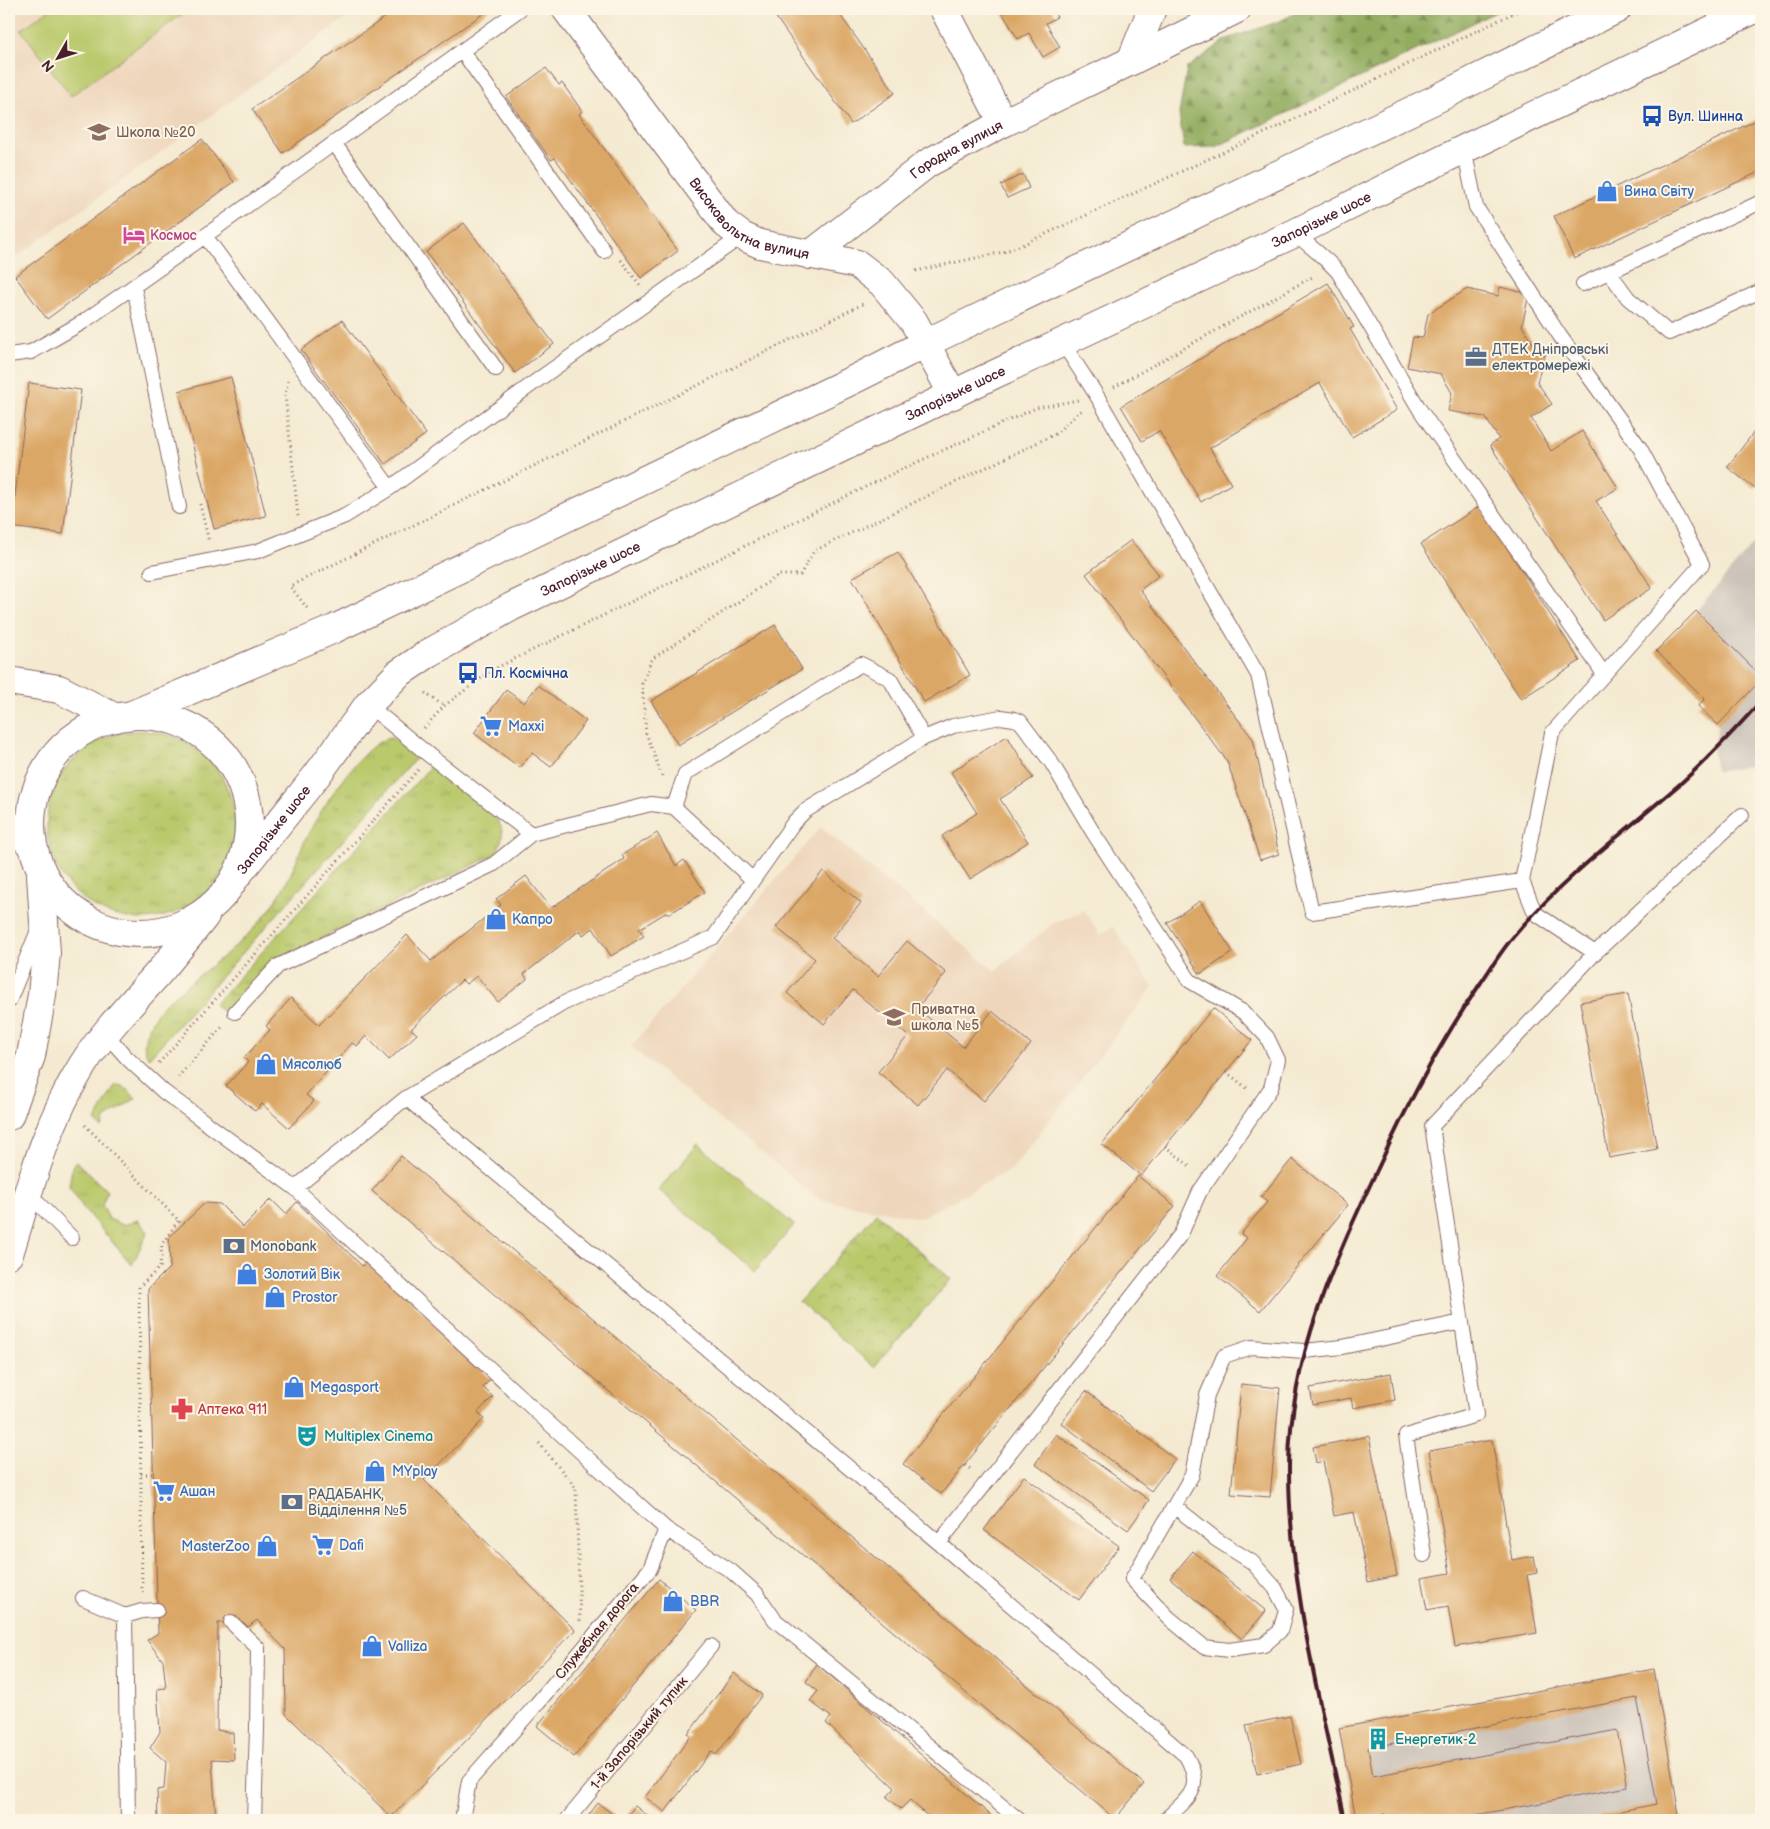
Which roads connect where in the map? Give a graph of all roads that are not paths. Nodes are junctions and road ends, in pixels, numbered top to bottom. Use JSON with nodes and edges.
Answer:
{"nodes":[{"id":1,"x":520,"y":9,"type":"edge"},
{"id":2,"x":566,"y":9,"type":"edge"},
{"id":3,"x":944,"y":9,"type":"edge"},
{"id":4,"x":1152,"y":9,"type":"edge"},
{"id":5,"x":1237,"y":9,"type":"edge"},
{"id":6,"x":1617,"y":9,"type":"edge"},
{"id":7,"x":1755,"y":9,"type":"edge"},
{"id":8,"x":462,"y":51,"type":"junction"},
{"id":9,"x":1131,"y":61,"type":"junction"},
{"id":10,"x":1004,"y":123,"type":"junction"},
{"id":11,"x":334,"y":143,"type":"junction"},
{"id":12,"x":1464,"y":149,"type":"junction"},
{"id":13,"x":1761,"y":202,"type":"edge"},
{"id":14,"x":1294,"y":233,"type":"junction"},
{"id":15,"x":205,"y":236,"type":"junction"},
{"id":16,"x":742,"y":236,"type":"junction"},
{"id":17,"x":604,"y":251,"type":"road end"},
{"id":18,"x":810,"y":255,"type":"junction"},
{"id":19,"x":1609,"y":272,"type":"junction"},
{"id":20,"x":1583,"y":284,"type":"dead end"},
{"id":21,"x":134,"y":287,"type":"junction"},
{"id":22,"x":1761,"y":291,"type":"edge"},
{"id":23,"x":926,"y":342,"type":"junction"},
{"id":24,"x":1062,"y":342,"type":"junction"},
{"id":25,"x":9,"y":355,"type":"edge"},
{"id":26,"x":496,"y":369,"type":"dead end"},
{"id":27,"x":953,"y":395,"type":"junction"},
{"id":28,"x":390,"y":488,"type":"junction"},
{"id":29,"x":179,"y":508,"type":"road end"},
{"id":30,"x":152,"y":572,"type":"dead end"},
{"id":31,"x":1604,"y":674,"type":"junction"},
{"id":32,"x":9,"y":680,"type":"edge"},
{"id":33,"x":368,"y":705,"type":"junction"},
{"id":34,"x":125,"y":716,"type":"junction"},
{"id":35,"x":924,"y":738,"type":"junction"},
{"id":36,"x":674,"y":807,"type":"junction"},
{"id":37,"x":1742,"y":815,"type":"dead end"},
{"id":38,"x":9,"y":825,"type":"edge"},
{"id":39,"x":532,"y":834,"type":"junction"},
{"id":40,"x":32,"y":844,"type":"junction"},
{"id":41,"x":41,"y":875,"type":"junction"},
{"id":42,"x":235,"y":878,"type":"junction"},
{"id":43,"x":753,"y":880,"type":"junction"},
{"id":44,"x":1522,"y":881,"type":"junction"},
{"id":45,"x":219,"y":900,"type":"junction"},
{"id":46,"x":44,"y":916,"type":"junction"},
{"id":47,"x":1595,"y":953,"type":"junction"},
{"id":48,"x":9,"y":1000,"type":"edge"},
{"id":49,"x":235,"y":1012,"type":"road end"},
{"id":50,"x":104,"y":1033,"type":"junction"},
{"id":51,"x":406,"y":1098,"type":"junction"},
{"id":52,"x":9,"y":1116,"type":"edge"},
{"id":53,"x":295,"y":1188,"type":"junction"},
{"id":54,"x":28,"y":1193,"type":"junction"},
{"id":55,"x":72,"y":1238,"type":"dead end"},
{"id":56,"x":9,"y":1254,"type":"edge"},
{"id":57,"x":1462,"y":1322,"type":"junction"},
{"id":58,"x":1174,"y":1506,"type":"junction"},
{"id":59,"x":666,"y":1529,"type":"junction"},
{"id":60,"x":939,"y":1543,"type":"junction"},
{"id":61,"x":1424,"y":1555,"type":"dead end"},
{"id":62,"x":83,"y":1598,"type":"dead end"},
{"id":63,"x":158,"y":1610,"type":"dead end"},
{"id":64,"x":125,"y":1616,"type":"junction"},
{"id":65,"x":231,"y":1622,"type":"dead end"},
{"id":66,"x":711,"y":1646,"type":"dead end"},
{"id":67,"x":1169,"y":1819,"type":"edge"},
{"id":68,"x":128,"y":1820,"type":"edge"},
{"id":69,"x":254,"y":1820,"type":"edge"},
{"id":70,"x":462,"y":1820,"type":"edge"},
{"id":71,"x":567,"y":1820,"type":"edge"},
{"id":72,"x":1019,"y":1820,"type":"edge"}],
"edges":[{"from":1,"to":8,"type":"lane"},
{"from":2,"to":16,"type":"main road","name":"Високовольтна вулиця"},
{"from":3,"to":10,"type":"main road","name":"Городна вулиця"},
{"from":4,"to":9,"type":"main road"},
{"from":5,"to":9,"type":"main road"},
{"from":6,"to":23,"type":"main road"},
{"from":7,"to":12,"type":"main road","name":"Запорізьке шосе"},
{"from":8,"to":11,"type":"lane"},
{"from":8,"to":17,"type":"lane"},
{"from":9,"to":10,"type":"main road"},
{"from":10,"to":18,"type":"main road","name":"Городна вулиця"},
{"from":11,"to":15,"type":"lane"},
{"from":11,"to":26,"type":"lane"},
{"from":12,"to":14,"type":"main road","name":"Запорізьке шосе"},
{"from":12,"to":31,"type":"lane"},
{"from":13,"to":19,"type":"lane"},
{"from":14,"to":24,"type":"main road","name":"Запорізьке шосе"},
{"from":14,"to":31,"type":"lane"},
{"from":15,"to":21,"type":"lane"},
{"from":15,"to":28,"type":"lane"},
{"from":16,"to":18,"type":"main road","name":"Високовольтна вулиця"},
{"from":16,"to":28,"type":"lane"},
{"from":18,"to":23,"type":"main road","name":"Високовольтна вулиця"},
{"from":19,"to":20,"type":"lane"},
{"from":19,"to":22,"type":"lane"},
{"from":21,"to":25,"type":"lane"},
{"from":21,"to":29,"type":"lane"},
{"from":23,"to":27,"type":"main road","name":"Високовольтна вулиця"},
{"from":23,"to":34,"type":"main road"},
{"from":24,"to":27,"type":"main road","name":"Запорізьке шосе"},
{"from":24,"to":44,"type":"lane"},
{"from":27,"to":33,"type":"main road","name":"Запорізьке шосе"},
{"from":28,"to":30,"type":"lane"},
{"from":31,"to":44,"type":"lane"},
{"from":32,"to":34,"type":"main road"},
{"from":33,"to":39,"type":"lane"},
{"from":33,"to":42,"type":"main road","name":"Запорізьке шосе"},
{"from":34,"to":40,"type":"main road"},
{"from":34,"to":42,"type":"main road"},
{"from":35,"to":36,"type":"lane"},
{"from":35,"to":43,"type":"lane"},
{"from":35,"to":60,"type":"lane"},
{"from":36,"to":39,"type":"lane"},
{"from":36,"to":43,"type":"lane"},
{"from":37,"to":47,"type":"lane"},
{"from":38,"to":40,"type":"main road"},
{"from":39,"to":49,"type":"lane"},
{"from":40,"to":41,"type":"main road"},
{"from":41,"to":45,"type":"main road"},
{"from":41,"to":46,"type":"main road"},
{"from":42,"to":45,"type":"main road"},
{"from":43,"to":51,"type":"lane"},
{"from":44,"to":47,"type":"lane"},
{"from":45,"to":50,"type":"main road"},
{"from":46,"to":48,"type":"lane"},
{"from":46,"to":52,"type":"main road"},
{"from":47,"to":57,"type":"lane"},
{"from":50,"to":53,"type":"lane"},
{"from":50,"to":54,"type":"main road"},
{"from":51,"to":53,"type":"lane"},
{"from":51,"to":60,"type":"lane"},
{"from":53,"to":59,"type":"lane"},
{"from":54,"to":55,"type":"lane"},
{"from":54,"to":56,"type":"main road"},
{"from":57,"to":58,"type":"lane"},
{"from":57,"to":61,"type":"lane"},
{"from":58,"to":58,"type":"lane"},
{"from":59,"to":70,"type":"lane","name":"Служебная дорога"},
{"from":59,"to":72,"type":"lane"},
{"from":60,"to":67,"type":"lane"},
{"from":62,"to":64,"type":"lane"},
{"from":63,"to":64,"type":"lane"},
{"from":64,"to":68,"type":"lane"},
{"from":65,"to":69,"type":"lane"},
{"from":66,"to":71,"type":"lane","name":"1-й Запорізький тупик"}]}
